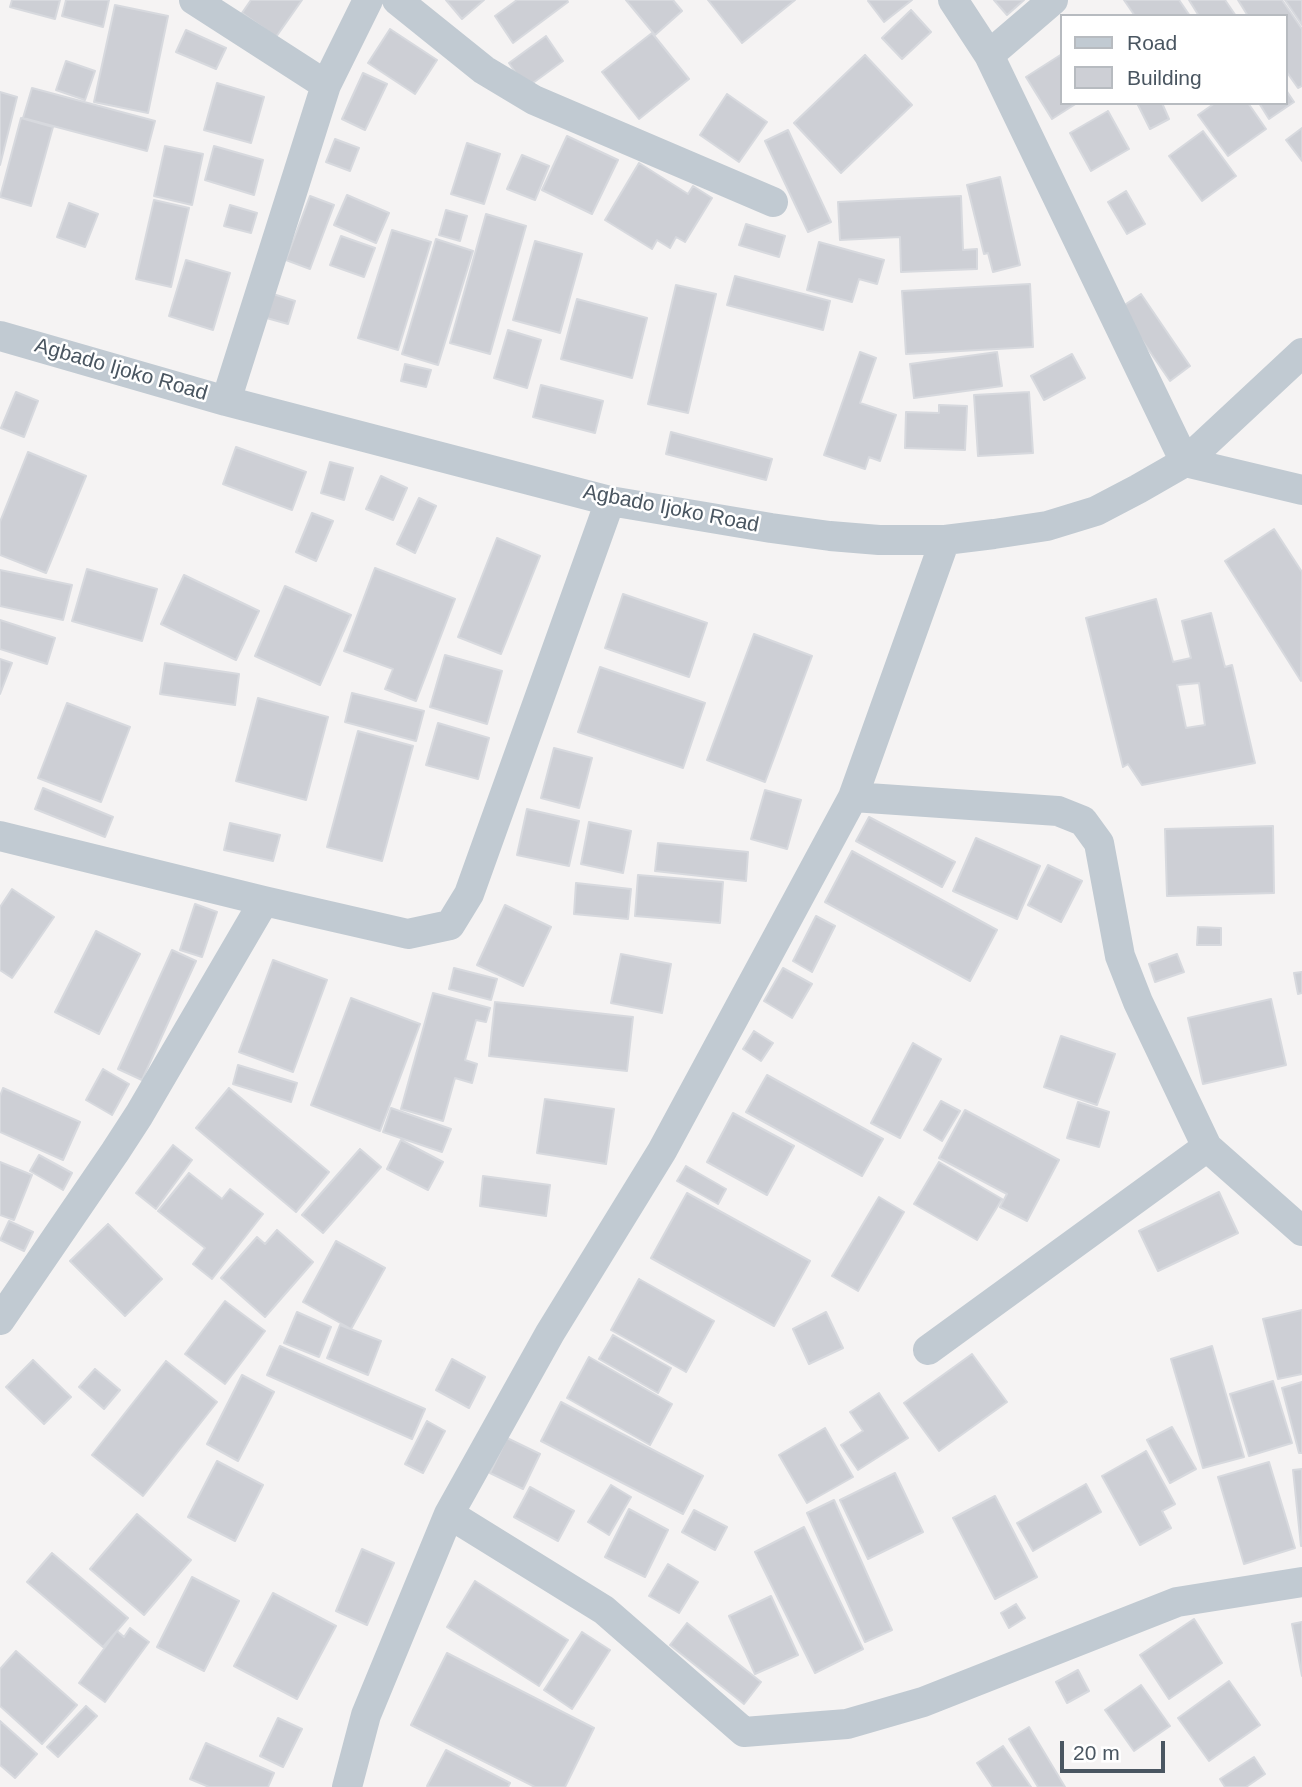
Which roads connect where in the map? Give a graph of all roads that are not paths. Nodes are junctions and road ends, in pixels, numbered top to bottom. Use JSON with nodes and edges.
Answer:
{"nodes":[{"id":1,"x":194,"y":0,"type":"edge"},
{"id":2,"x":368,"y":0,"type":"edge"},
{"id":3,"x":397,"y":0,"type":"edge"},
{"id":4,"x":953,"y":0,"type":"edge"},
{"id":5,"x":1053,"y":0,"type":"edge"},
{"id":6,"x":989,"y":55,"type":"junction"},
{"id":7,"x":326,"y":85,"type":"junction"},
{"id":8,"x":773,"y":202,"type":"dead end"},
{"id":9,"x":0,"y":336,"type":"edge"},
{"id":10,"x":1302,"y":353,"type":"edge"},
{"id":11,"x":226,"y":401,"type":"junction"},
{"id":12,"x":1185,"y":462,"type":"junction"},
{"id":13,"x":1300,"y":488,"type":"edge"},
{"id":14,"x":610,"y":500,"type":"junction"},
{"id":15,"x":945,"y":540,"type":"junction"},
{"id":16,"x":853,"y":797,"type":"junction"},
{"id":17,"x":0,"y":836,"type":"edge"},
{"id":18,"x":264,"y":901,"type":"junction"},
{"id":19,"x":1207,"y":1147,"type":"junction"},
{"id":20,"x":1302,"y":1231,"type":"edge"},
{"id":21,"x":0,"y":1320,"type":"edge"},
{"id":22,"x":928,"y":1350,"type":"dead end"},
{"id":23,"x":449,"y":1514,"type":"junction"},
{"id":24,"x":1302,"y":1582,"type":"edge"},
{"id":25,"x":347,"y":1787,"type":"edge"}],
"edges":[{"from":1,"to":7,"type":"street"},
{"from":2,"to":7,"type":"street"},
{"from":3,"to":8,"type":"street"},
{"from":4,"to":6,"type":"street"},
{"from":5,"to":6,"type":"street"},
{"from":6,"to":12,"type":"street"},
{"from":7,"to":11,"type":"street"},
{"from":9,"to":11,"type":"street","name":"Agbado Ijoko Road"},
{"from":10,"to":12,"type":"street","name":"Agbado Ijoko Road"},
{"from":11,"to":14,"type":"street","name":"Agbado Ijoko Road"},
{"from":12,"to":13,"type":"street"},
{"from":12,"to":15,"type":"street","name":"Agbado Ijoko Road"},
{"from":14,"to":15,"type":"street","name":"Agbado Ijoko Road"},
{"from":14,"to":18,"type":"street"},
{"from":15,"to":16,"type":"street"},
{"from":16,"to":19,"type":"street"},
{"from":16,"to":23,"type":"street"},
{"from":17,"to":18,"type":"street"},
{"from":18,"to":21,"type":"street"},
{"from":19,"to":20,"type":"street"},
{"from":19,"to":22,"type":"street"},
{"from":23,"to":24,"type":"street"},
{"from":23,"to":25,"type":"street"}]}
